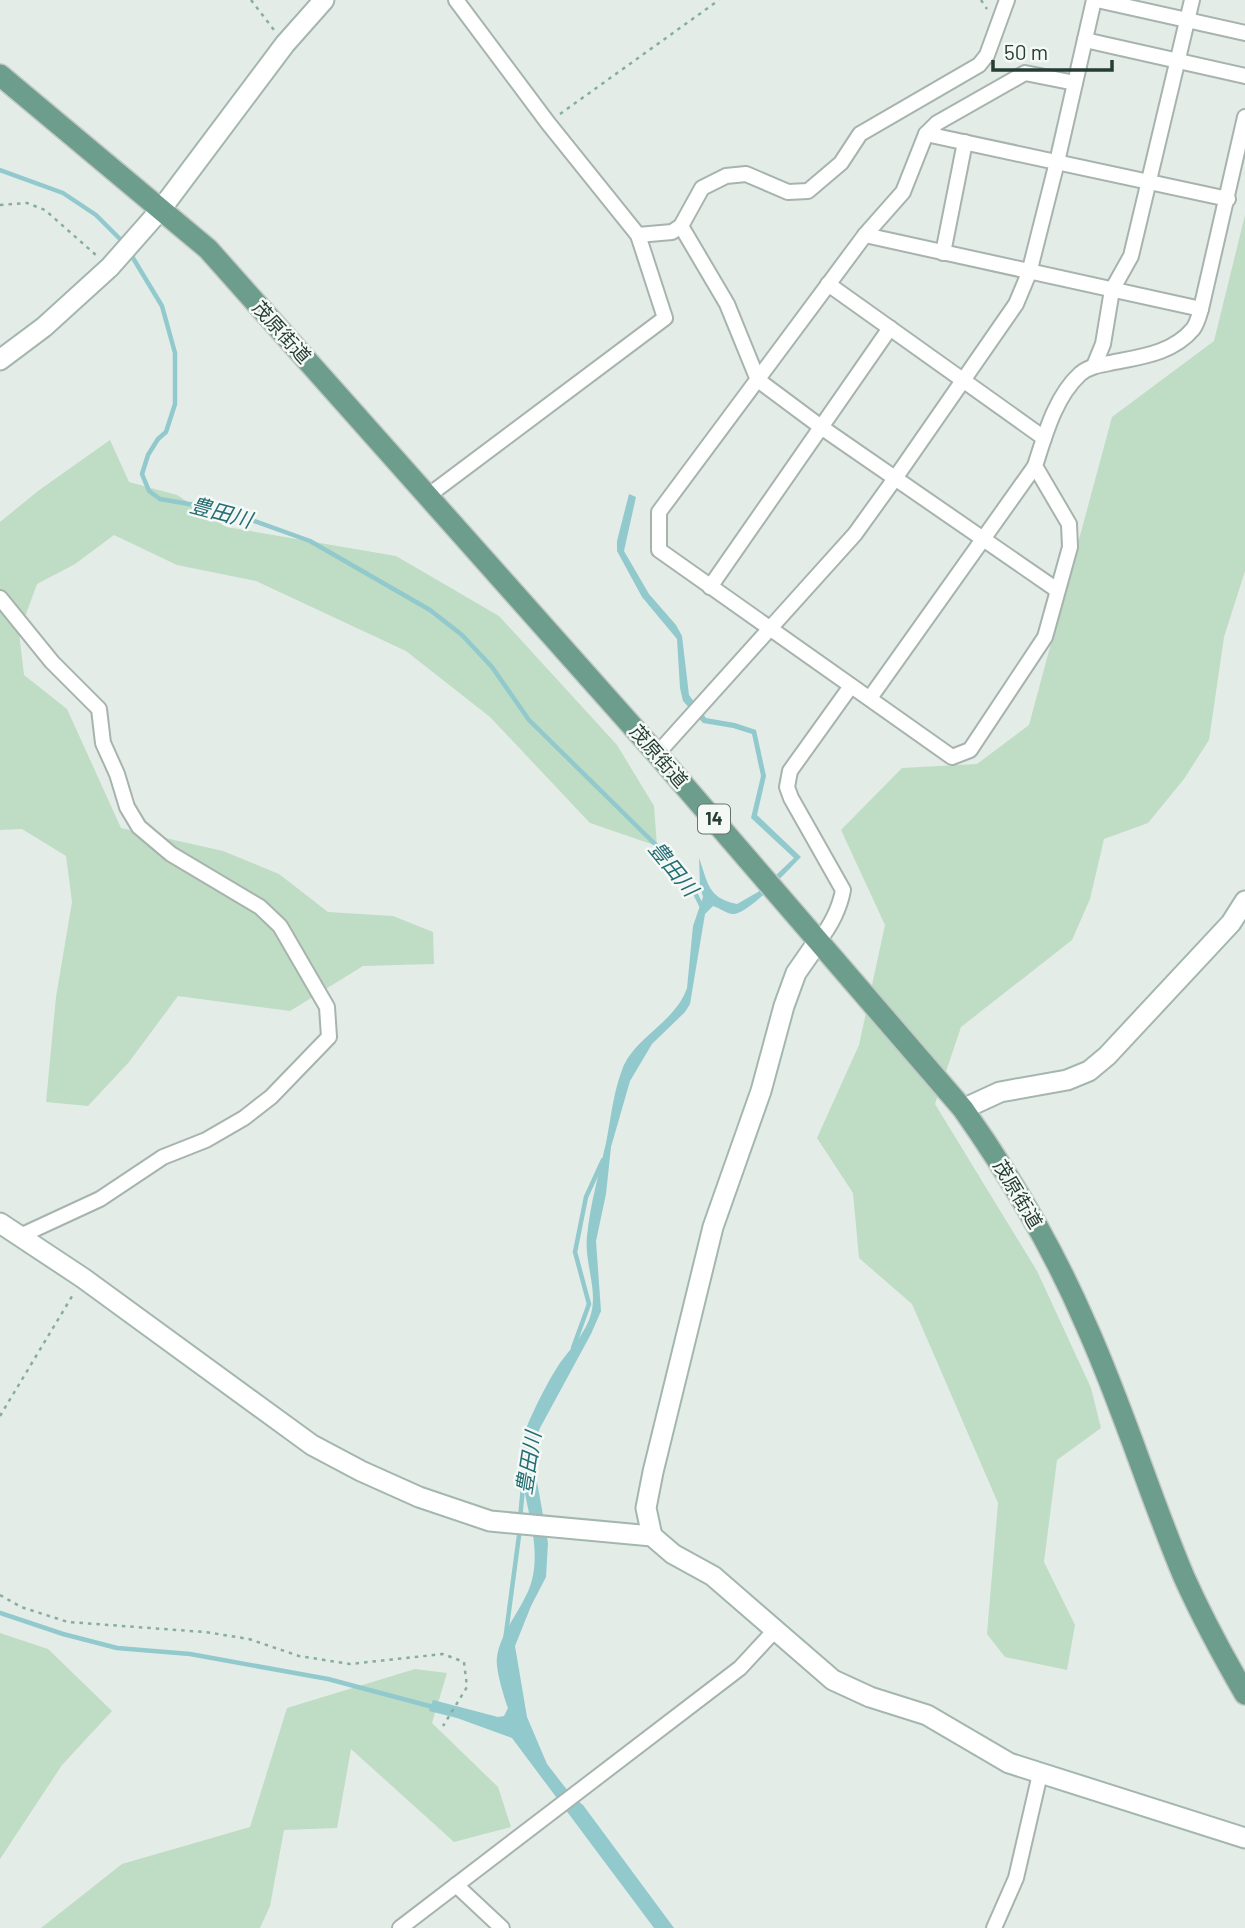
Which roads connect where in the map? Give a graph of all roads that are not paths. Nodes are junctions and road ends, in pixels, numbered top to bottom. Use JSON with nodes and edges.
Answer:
{"nodes":[{"id":1,"x":324,"y":0,"type":"edge"},
{"id":2,"x":456,"y":0,"type":"edge"},
{"id":3,"x":1007,"y":0,"type":"edge"},
{"id":4,"x":1096,"y":0,"type":"edge"},
{"id":5,"x":1192,"y":0,"type":"edge"},
{"id":6,"x":1188,"y":19,"type":"junction"},
{"id":7,"x":1245,"y":33,"type":"edge"},
{"id":8,"x":1085,"y":40,"type":"junction"},
{"id":9,"x":1178,"y":61,"type":"junction"},
{"id":10,"x":0,"y":75,"type":"edge"},
{"id":11,"x":1245,"y":76,"type":"edge"},
{"id":12,"x":1075,"y":83,"type":"junction"},
{"id":13,"x":1245,"y":117,"type":"edge"},
{"id":14,"x":926,"y":134,"type":"junction"},
{"id":15,"x":965,"y":142,"type":"junction"},
{"id":16,"x":1058,"y":162,"type":"junction"},
{"id":17,"x":1149,"y":182,"type":"junction"},
{"id":18,"x":1228,"y":199,"type":"junction"},
{"id":19,"x":162,"y":208,"type":"junction"},
{"id":20,"x":681,"y":226,"type":"junction"},
{"id":21,"x":638,"y":235,"type":"junction"},
{"id":22,"x":864,"y":236,"type":"junction"},
{"id":23,"x":943,"y":253,"type":"junction"},
{"id":24,"x":1029,"y":273,"type":"junction"},
{"id":25,"x":828,"y":284,"type":"junction"},
{"id":26,"x":1112,"y":290,"type":"junction"},
{"id":27,"x":1201,"y":310,"type":"junction"},
{"id":28,"x":890,"y":328,"type":"junction"},
{"id":29,"x":0,"y":360,"type":"edge"},
{"id":30,"x":1094,"y":366,"type":"junction"},
{"id":31,"x":758,"y":380,"type":"junction"},
{"id":32,"x":963,"y":381,"type":"junction"},
{"id":33,"x":821,"y":427,"type":"junction"},
{"id":34,"x":1044,"y":439,"type":"junction"},
{"id":35,"x":1035,"y":466,"type":"junction"},
{"id":36,"x":897,"y":477,"type":"junction"},
{"id":37,"x":429,"y":495,"type":"junction"},
{"id":38,"x":981,"y":538,"type":"junction"},
{"id":39,"x":710,"y":587,"type":"junction"},
{"id":40,"x":1057,"y":590,"type":"junction"},
{"id":41,"x":0,"y":598,"type":"edge"},
{"id":42,"x":770,"y":629,"type":"junction"},
{"id":43,"x":851,"y":686,"type":"junction"},
{"id":44,"x":870,"y":698,"type":"junction"},
{"id":45,"x":657,"y":754,"type":"junction"},
{"id":46,"x":1245,"y":901,"type":"edge"},
{"id":47,"x":819,"y":940,"type":"junction"},
{"id":48,"x":963,"y":1109,"type":"junction"},
{"id":49,"x":0,"y":1223,"type":"edge"},
{"id":50,"x":20,"y":1236,"type":"junction"},
{"id":51,"x":652,"y":1536,"type":"junction"},
{"id":52,"x":776,"y":1629,"type":"junction"},
{"id":53,"x":1245,"y":1694,"type":"edge"},
{"id":54,"x":1040,"y":1774,"type":"junction"},
{"id":55,"x":1245,"y":1839,"type":"edge"},
{"id":56,"x":456,"y":1885,"type":"junction"},
{"id":57,"x":400,"y":1928,"type":"edge"},
{"id":58,"x":502,"y":1928,"type":"edge"},
{"id":59,"x":994,"y":1928,"type":"edge"}],
"edges":[{"from":1,"to":19,"type":"street"},
{"from":2,"to":21,"type":"street"},
{"from":3,"to":20,"type":"street"},
{"from":4,"to":6,"type":"street"},
{"from":4,"to":8,"type":"street"},
{"from":5,"to":6,"type":"street"},
{"from":6,"to":7,"type":"street"},
{"from":6,"to":9,"type":"street"},
{"from":8,"to":9,"type":"street"},
{"from":8,"to":12,"type":"street"},
{"from":9,"to":11,"type":"street"},
{"from":9,"to":17,"type":"street"},
{"from":10,"to":19,"type":"main road","name":"茂原街道","number":"14"},
{"from":12,"to":14,"type":"street"},
{"from":12,"to":16,"type":"street"},
{"from":13,"to":18,"type":"street"},
{"from":14,"to":15,"type":"street"},
{"from":14,"to":22,"type":"street"},
{"from":15,"to":16,"type":"street"},
{"from":15,"to":23,"type":"street"},
{"from":16,"to":17,"type":"street"},
{"from":16,"to":24,"type":"street"},
{"from":17,"to":18,"type":"street"},
{"from":17,"to":26,"type":"street"},
{"from":18,"to":27,"type":"street"},
{"from":19,"to":29,"type":"street"},
{"from":19,"to":37,"type":"main road","name":"茂原街道","number":"14"},
{"from":20,"to":21,"type":"street"},
{"from":20,"to":31,"type":"street"},
{"from":21,"to":37,"type":"street"},
{"from":22,"to":23,"type":"street"},
{"from":22,"to":25,"type":"street"},
{"from":23,"to":24,"type":"street"},
{"from":24,"to":26,"type":"street"},
{"from":24,"to":32,"type":"street"},
{"from":25,"to":28,"type":"street"},
{"from":25,"to":31,"type":"street"},
{"from":26,"to":27,"type":"street"},
{"from":26,"to":30,"type":"street"},
{"from":27,"to":30,"type":"street"},
{"from":28,"to":32,"type":"street"},
{"from":28,"to":33,"type":"street"},
{"from":30,"to":34,"type":"street"},
{"from":31,"to":33,"type":"street"},
{"from":31,"to":39,"type":"street"},
{"from":32,"to":34,"type":"street"},
{"from":32,"to":36,"type":"street"},
{"from":33,"to":36,"type":"street"},
{"from":33,"to":39,"type":"street"},
{"from":34,"to":35,"type":"street"},
{"from":35,"to":38,"type":"street"},
{"from":35,"to":40,"type":"street"},
{"from":36,"to":38,"type":"street"},
{"from":36,"to":42,"type":"street"},
{"from":37,"to":45,"type":"main road","name":"茂原街道","number":"14"},
{"from":38,"to":40,"type":"street"},
{"from":38,"to":44,"type":"street"},
{"from":39,"to":42,"type":"street"},
{"from":40,"to":44,"type":"street"},
{"from":41,"to":50,"type":"street"},
{"from":42,"to":43,"type":"street"},
{"from":42,"to":45,"type":"street"},
{"from":43,"to":44,"type":"street"},
{"from":43,"to":47,"type":"street"},
{"from":45,"to":47,"type":"main road","name":"茂原街道","number":"14"},
{"from":46,"to":48,"type":"street"},
{"from":47,"to":48,"type":"main road","name":"茂原街道","number":"14"},
{"from":47,"to":51,"type":"street"},
{"from":48,"to":53,"type":"main road","name":"茂原街道","number":"14"},
{"from":49,"to":50,"type":"street"},
{"from":50,"to":51,"type":"street"},
{"from":51,"to":52,"type":"street"},
{"from":52,"to":54,"type":"street"},
{"from":52,"to":56,"type":"street"},
{"from":54,"to":55,"type":"street"},
{"from":54,"to":59,"type":"street"},
{"from":56,"to":57,"type":"street"},
{"from":56,"to":58,"type":"street"}]}
